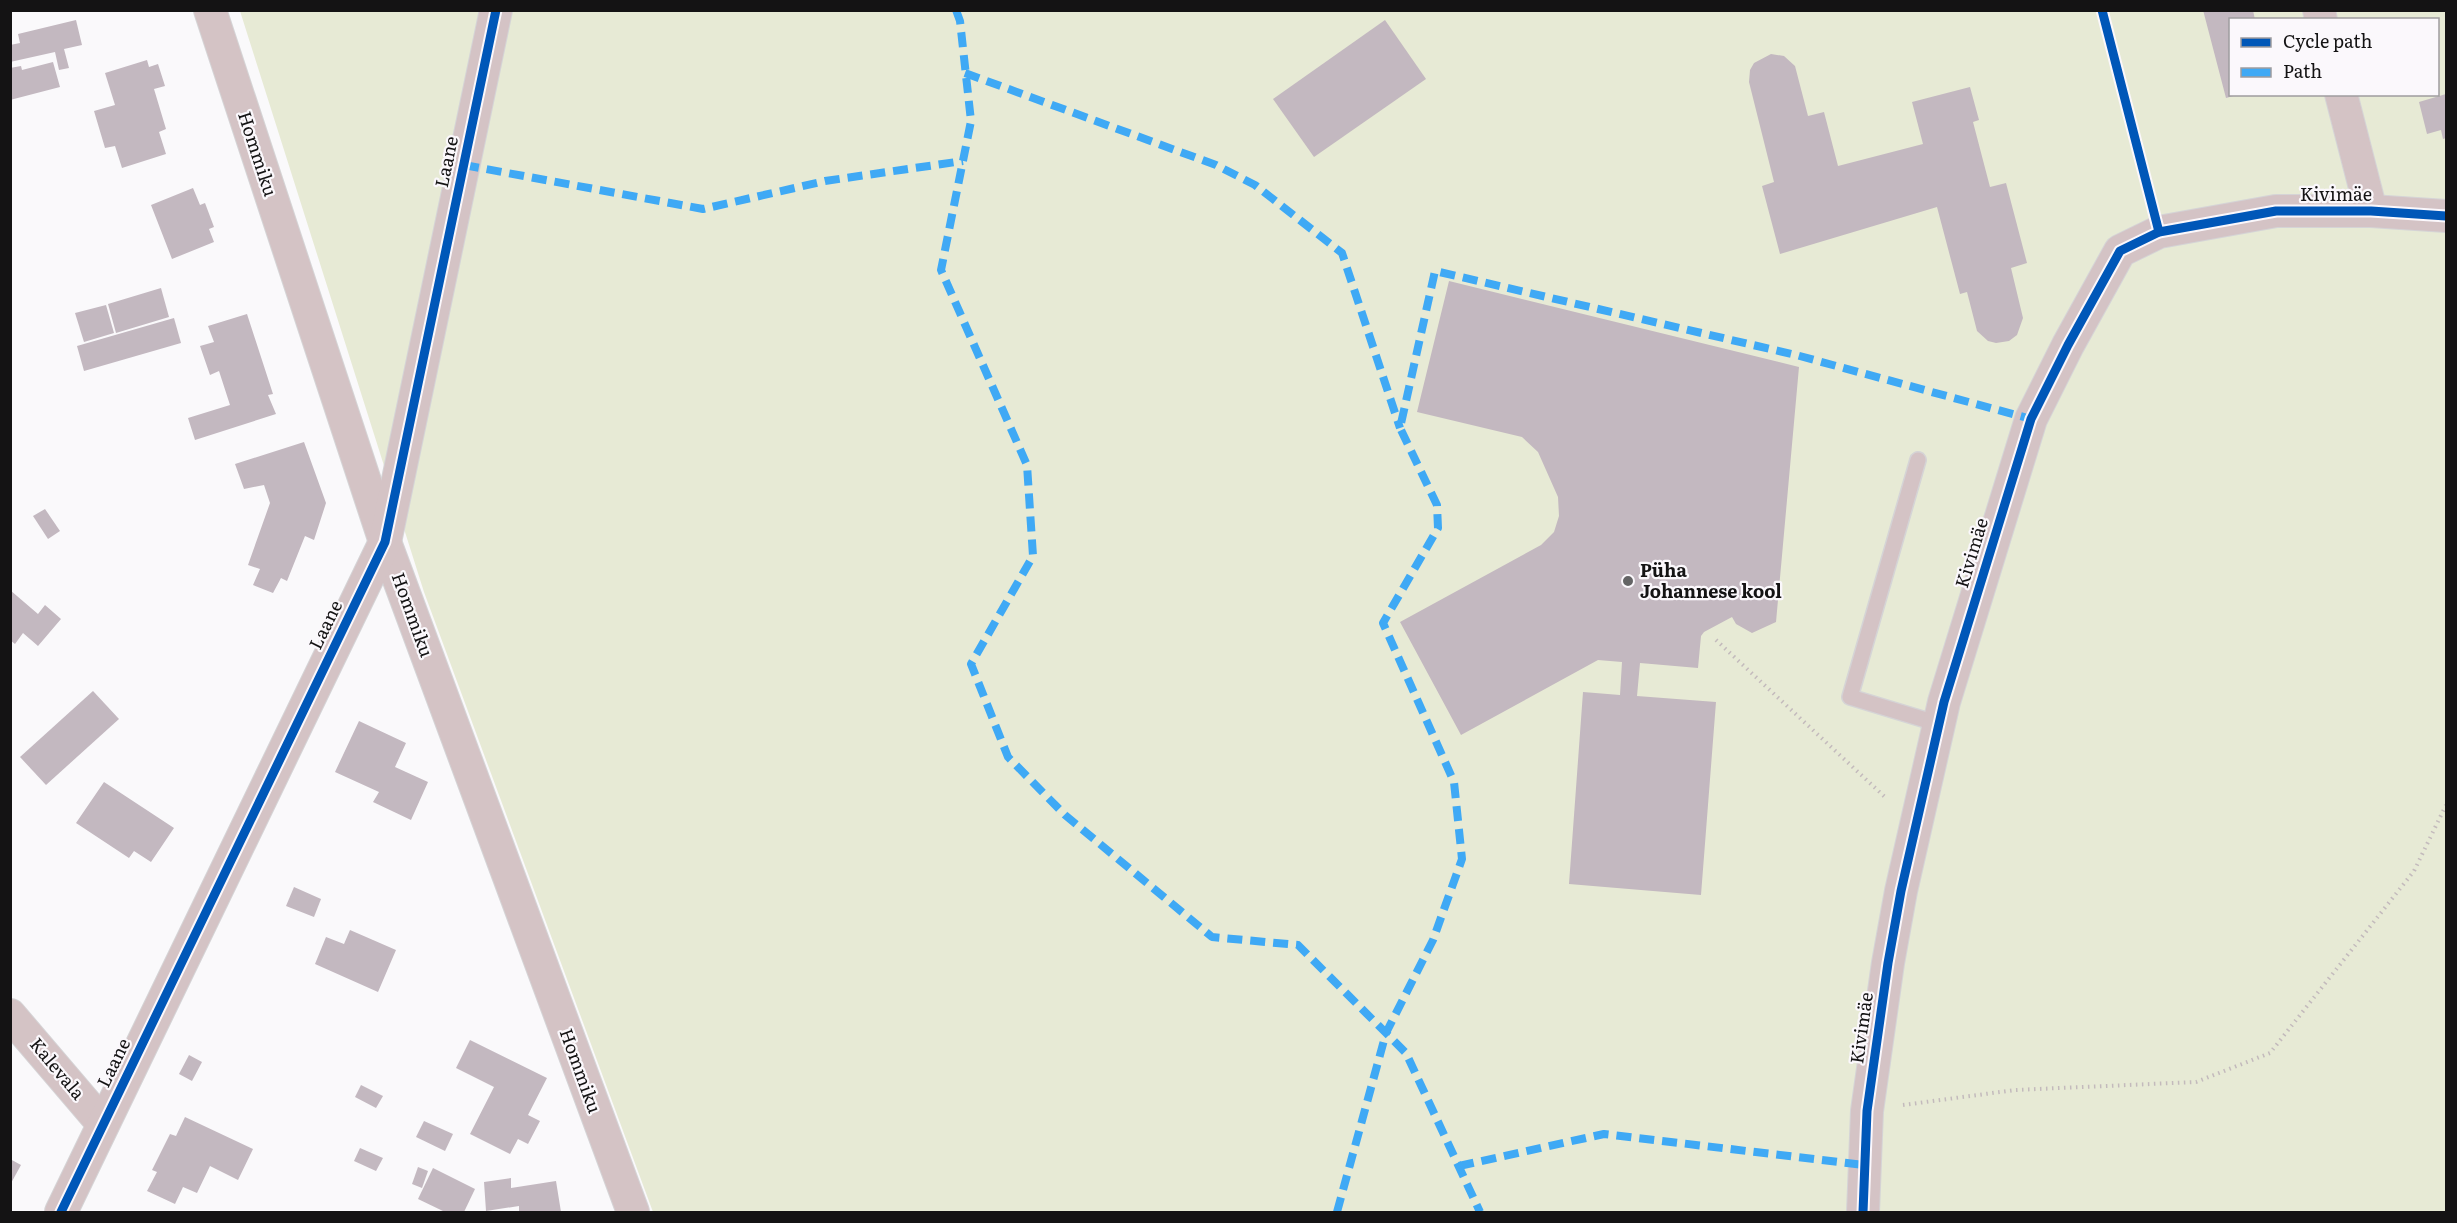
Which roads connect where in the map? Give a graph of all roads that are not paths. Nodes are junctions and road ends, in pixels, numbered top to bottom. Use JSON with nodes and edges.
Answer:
{"nodes":[{"id":1,"x":210,"y":10,"type":"edge"},
{"id":2,"x":496,"y":10,"type":"edge"},
{"id":3,"x":2342,"y":96,"type":"edge"},
{"id":4,"x":2371,"y":211,"type":"junction"},
{"id":5,"x":2446,"y":216,"type":"edge"},
{"id":6,"x":1918,"y":460,"type":"dead end"},
{"id":7,"x":385,"y":542,"type":"junction"},
{"id":8,"x":1939,"y":724,"type":"junction"},
{"id":9,"x":10,"y":1015,"type":"edge"},
{"id":10,"x":103,"y":1124,"type":"junction"},
{"id":11,"x":61,"y":1212,"type":"edge"},
{"id":12,"x":633,"y":1212,"type":"edge"},
{"id":13,"x":1863,"y":1212,"type":"edge"}],
"edges":[{"from":1,"to":7,"type":"street","name":"Hommiku"},
{"from":2,"to":7,"type":"street","name":"Laane"},
{"from":3,"to":4,"type":"street"},
{"from":4,"to":5,"type":"street","name":"Kivimäe"},
{"from":4,"to":8,"type":"street","name":"Kivimäe"},
{"from":6,"to":8,"type":"lane"},
{"from":7,"to":10,"type":"street","name":"Laane"},
{"from":7,"to":12,"type":"street","name":"Hommiku"},
{"from":8,"to":13,"type":"street","name":"Kivimäe"},
{"from":9,"to":10,"type":"street","name":"Kalevala"},
{"from":10,"to":11,"type":"street","name":"Laane"}]}
